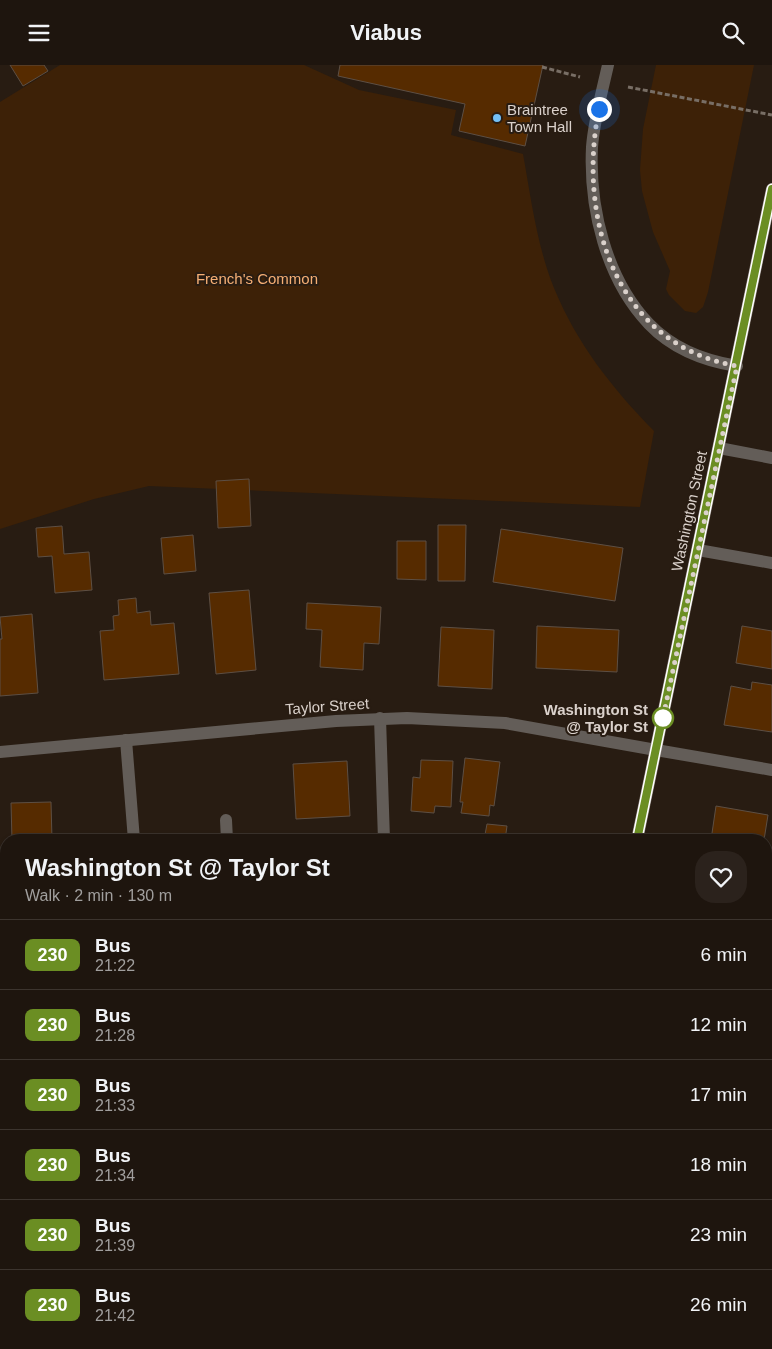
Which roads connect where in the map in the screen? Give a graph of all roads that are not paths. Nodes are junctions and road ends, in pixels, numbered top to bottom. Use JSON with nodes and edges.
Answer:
{"nodes":[{"id":1,"x":608,"y":65,"type":"edge"},
{"id":2,"x":772,"y":189,"type":"edge"},
{"id":3,"x":737,"y":366,"type":"junction"},
{"id":4,"x":719,"y":448,"type":"junction"},
{"id":5,"x":772,"y":458,"type":"edge"},
{"id":6,"x":698,"y":550,"type":"junction"},
{"id":7,"x":772,"y":563,"type":"edge"},
{"id":8,"x":380,"y":718,"type":"junction"},
{"id":9,"x":126,"y":740,"type":"junction"},
{"id":10,"x":656,"y":749,"type":"junction"},
{"id":11,"x":0,"y":752,"type":"edge"},
{"id":12,"x":772,"y":770,"type":"edge"},
{"id":13,"x":226,"y":820,"type":"dead end"},
{"id":14,"x":134,"y":834,"type":"edge"},
{"id":15,"x":227,"y":834,"type":"edge"},
{"id":16,"x":384,"y":834,"type":"edge"},
{"id":17,"x":639,"y":834,"type":"edge"}],
"edges":[{"from":1,"to":3,"type":"street"},
{"from":2,"to":3,"type":"main road","name":"Washington Street"},
{"from":3,"to":4,"type":"main road","name":"Washington Street"},
{"from":4,"to":5,"type":"street"},
{"from":4,"to":6,"type":"main road","name":"Washington Street"},
{"from":6,"to":7,"type":"street"},
{"from":6,"to":10,"type":"main road","name":"Washington Street"},
{"from":8,"to":9,"type":"street","name":"Taylor Street"},
{"from":8,"to":10,"type":"street","name":"Taylor Street"},
{"from":8,"to":16,"type":"street"},
{"from":9,"to":11,"type":"street","name":"Taylor Street"},
{"from":9,"to":14,"type":"street"},
{"from":10,"to":12,"type":"street","name":"Taylor Street"},
{"from":10,"to":17,"type":"main road","name":"Washington Street"},
{"from":13,"to":15,"type":"street"}]}
